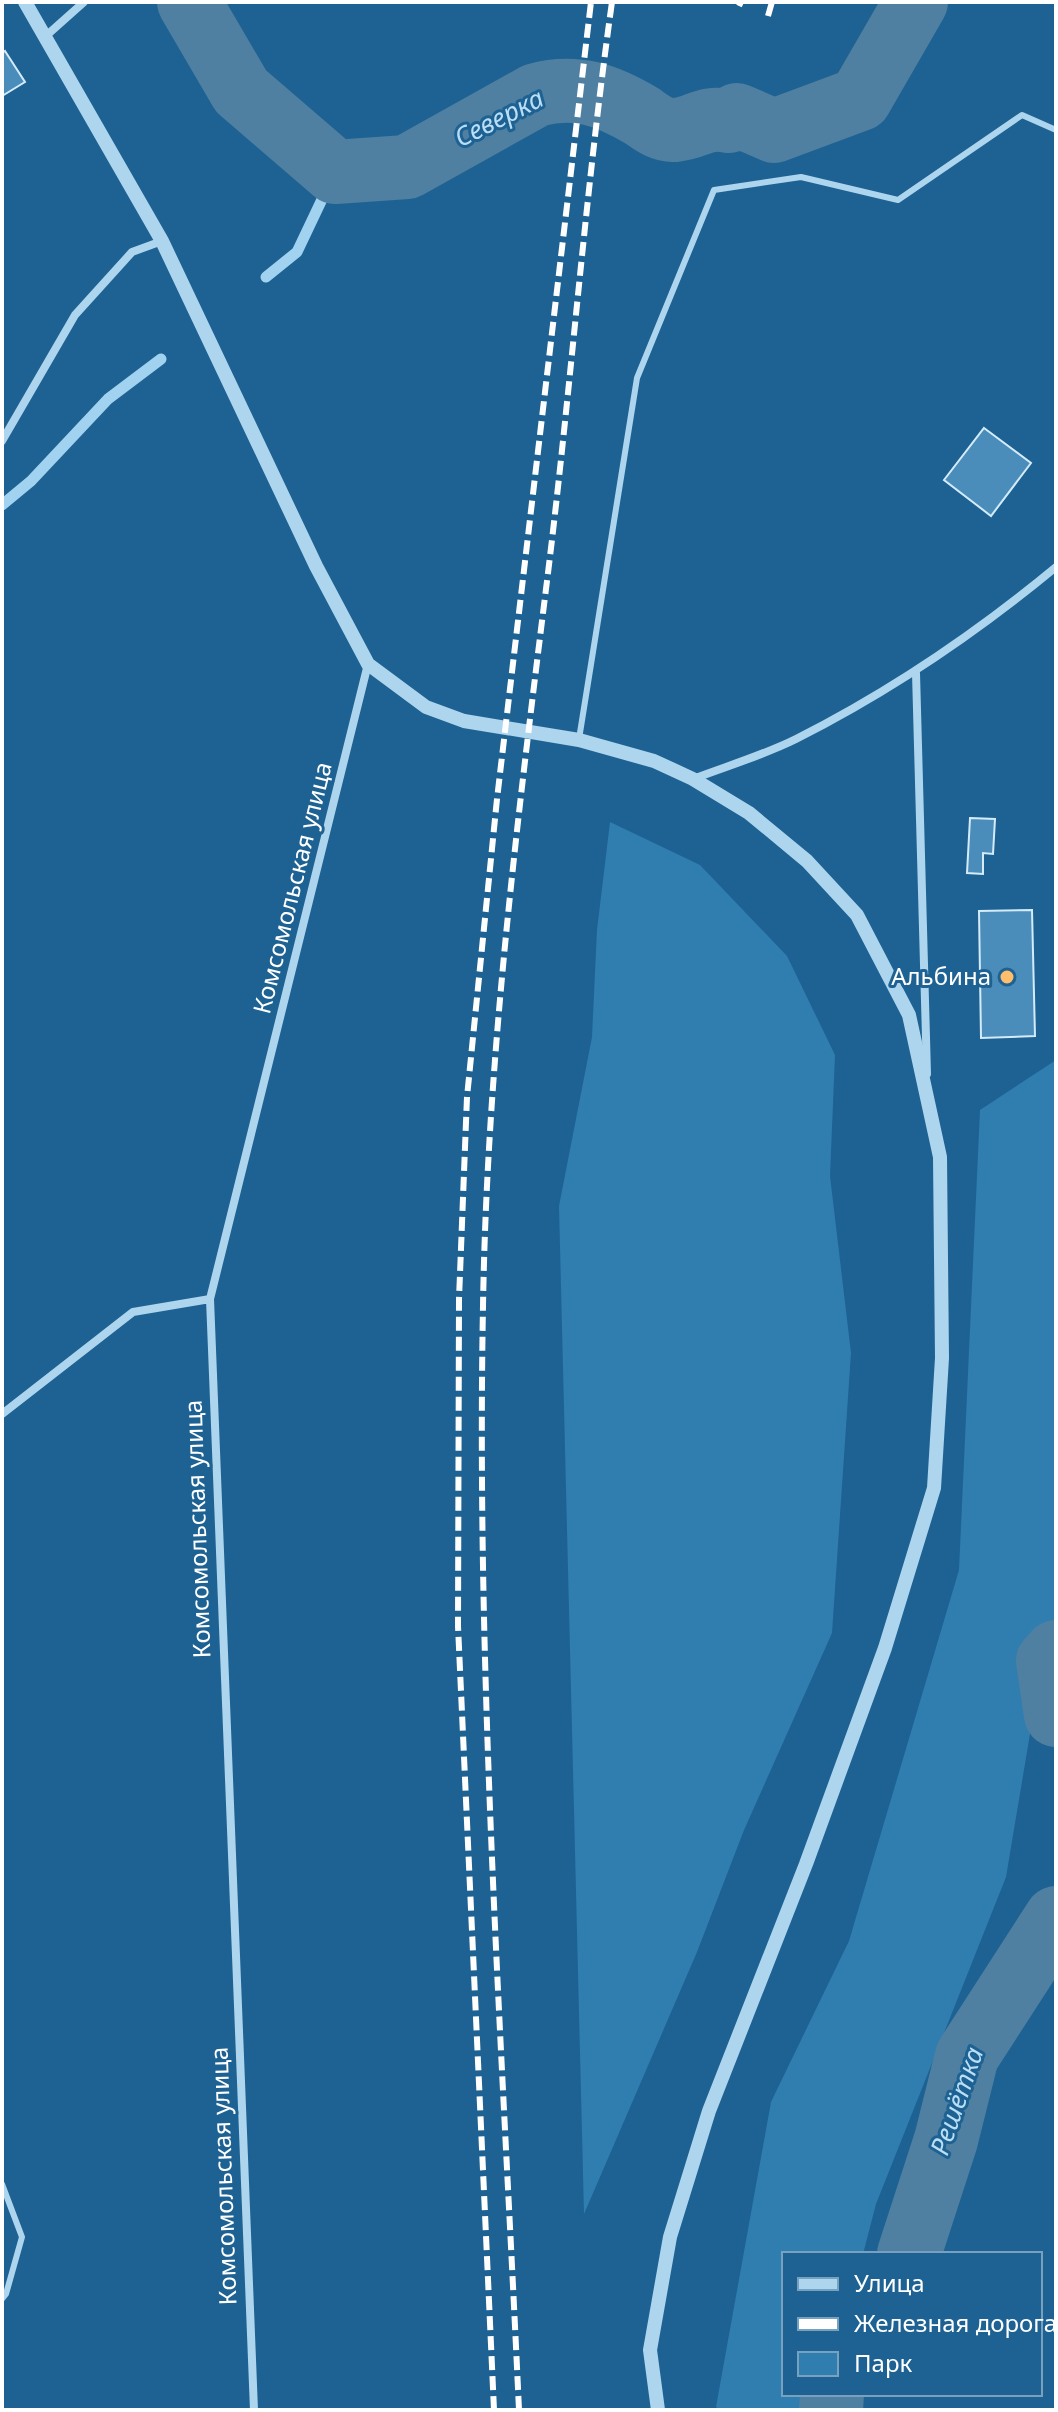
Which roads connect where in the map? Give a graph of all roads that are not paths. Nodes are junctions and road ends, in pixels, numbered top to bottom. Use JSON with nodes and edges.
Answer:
{"nodes":[{"id":1,"x":25,"y":2,"type":"edge"},
{"id":2,"x":84,"y":2,"type":"edge"},
{"id":3,"x":47,"y":35,"type":"junction"},
{"id":4,"x":1056,"y":130,"type":"edge"},
{"id":5,"x":162,"y":241,"type":"junction"},
{"id":6,"x":2,"y":441,"type":"edge"},
{"id":7,"x":1056,"y":567,"type":"edge"},
{"id":8,"x":368,"y":664,"type":"junction"},
{"id":9,"x":916,"y":673,"type":"junction"},
{"id":10,"x":579,"y":740,"type":"junction"},
{"id":11,"x":693,"y":779,"type":"junction"},
{"id":12,"x":928,"y":1086,"type":"junction"},
{"id":13,"x":210,"y":1299,"type":"junction"},
{"id":14,"x":2,"y":1414,"type":"edge"},
{"id":15,"x":2,"y":2184,"type":"edge"},
{"id":16,"x":2,"y":2299,"type":"edge"},
{"id":17,"x":254,"y":2410,"type":"edge"},
{"id":18,"x":658,"y":2410,"type":"edge"}],
"edges":[{"from":1,"to":3,"type":"street"},
{"from":2,"to":3,"type":"street"},
{"from":3,"to":5,"type":"street"},
{"from":4,"to":10,"type":"lane"},
{"from":5,"to":6,"type":"street"},
{"from":5,"to":8,"type":"street"},
{"from":7,"to":9,"type":"street"},
{"from":8,"to":10,"type":"street"},
{"from":8,"to":13,"type":"street","name":"Комсомольская улица"},
{"from":9,"to":11,"type":"street"},
{"from":9,"to":12,"type":"street"},
{"from":10,"to":11,"type":"street"},
{"from":11,"to":12,"type":"street"},
{"from":12,"to":18,"type":"street"},
{"from":13,"to":14,"type":"street"},
{"from":13,"to":17,"type":"street","name":"Комсомольская улица"},
{"from":15,"to":16,"type":"lane"}]}
